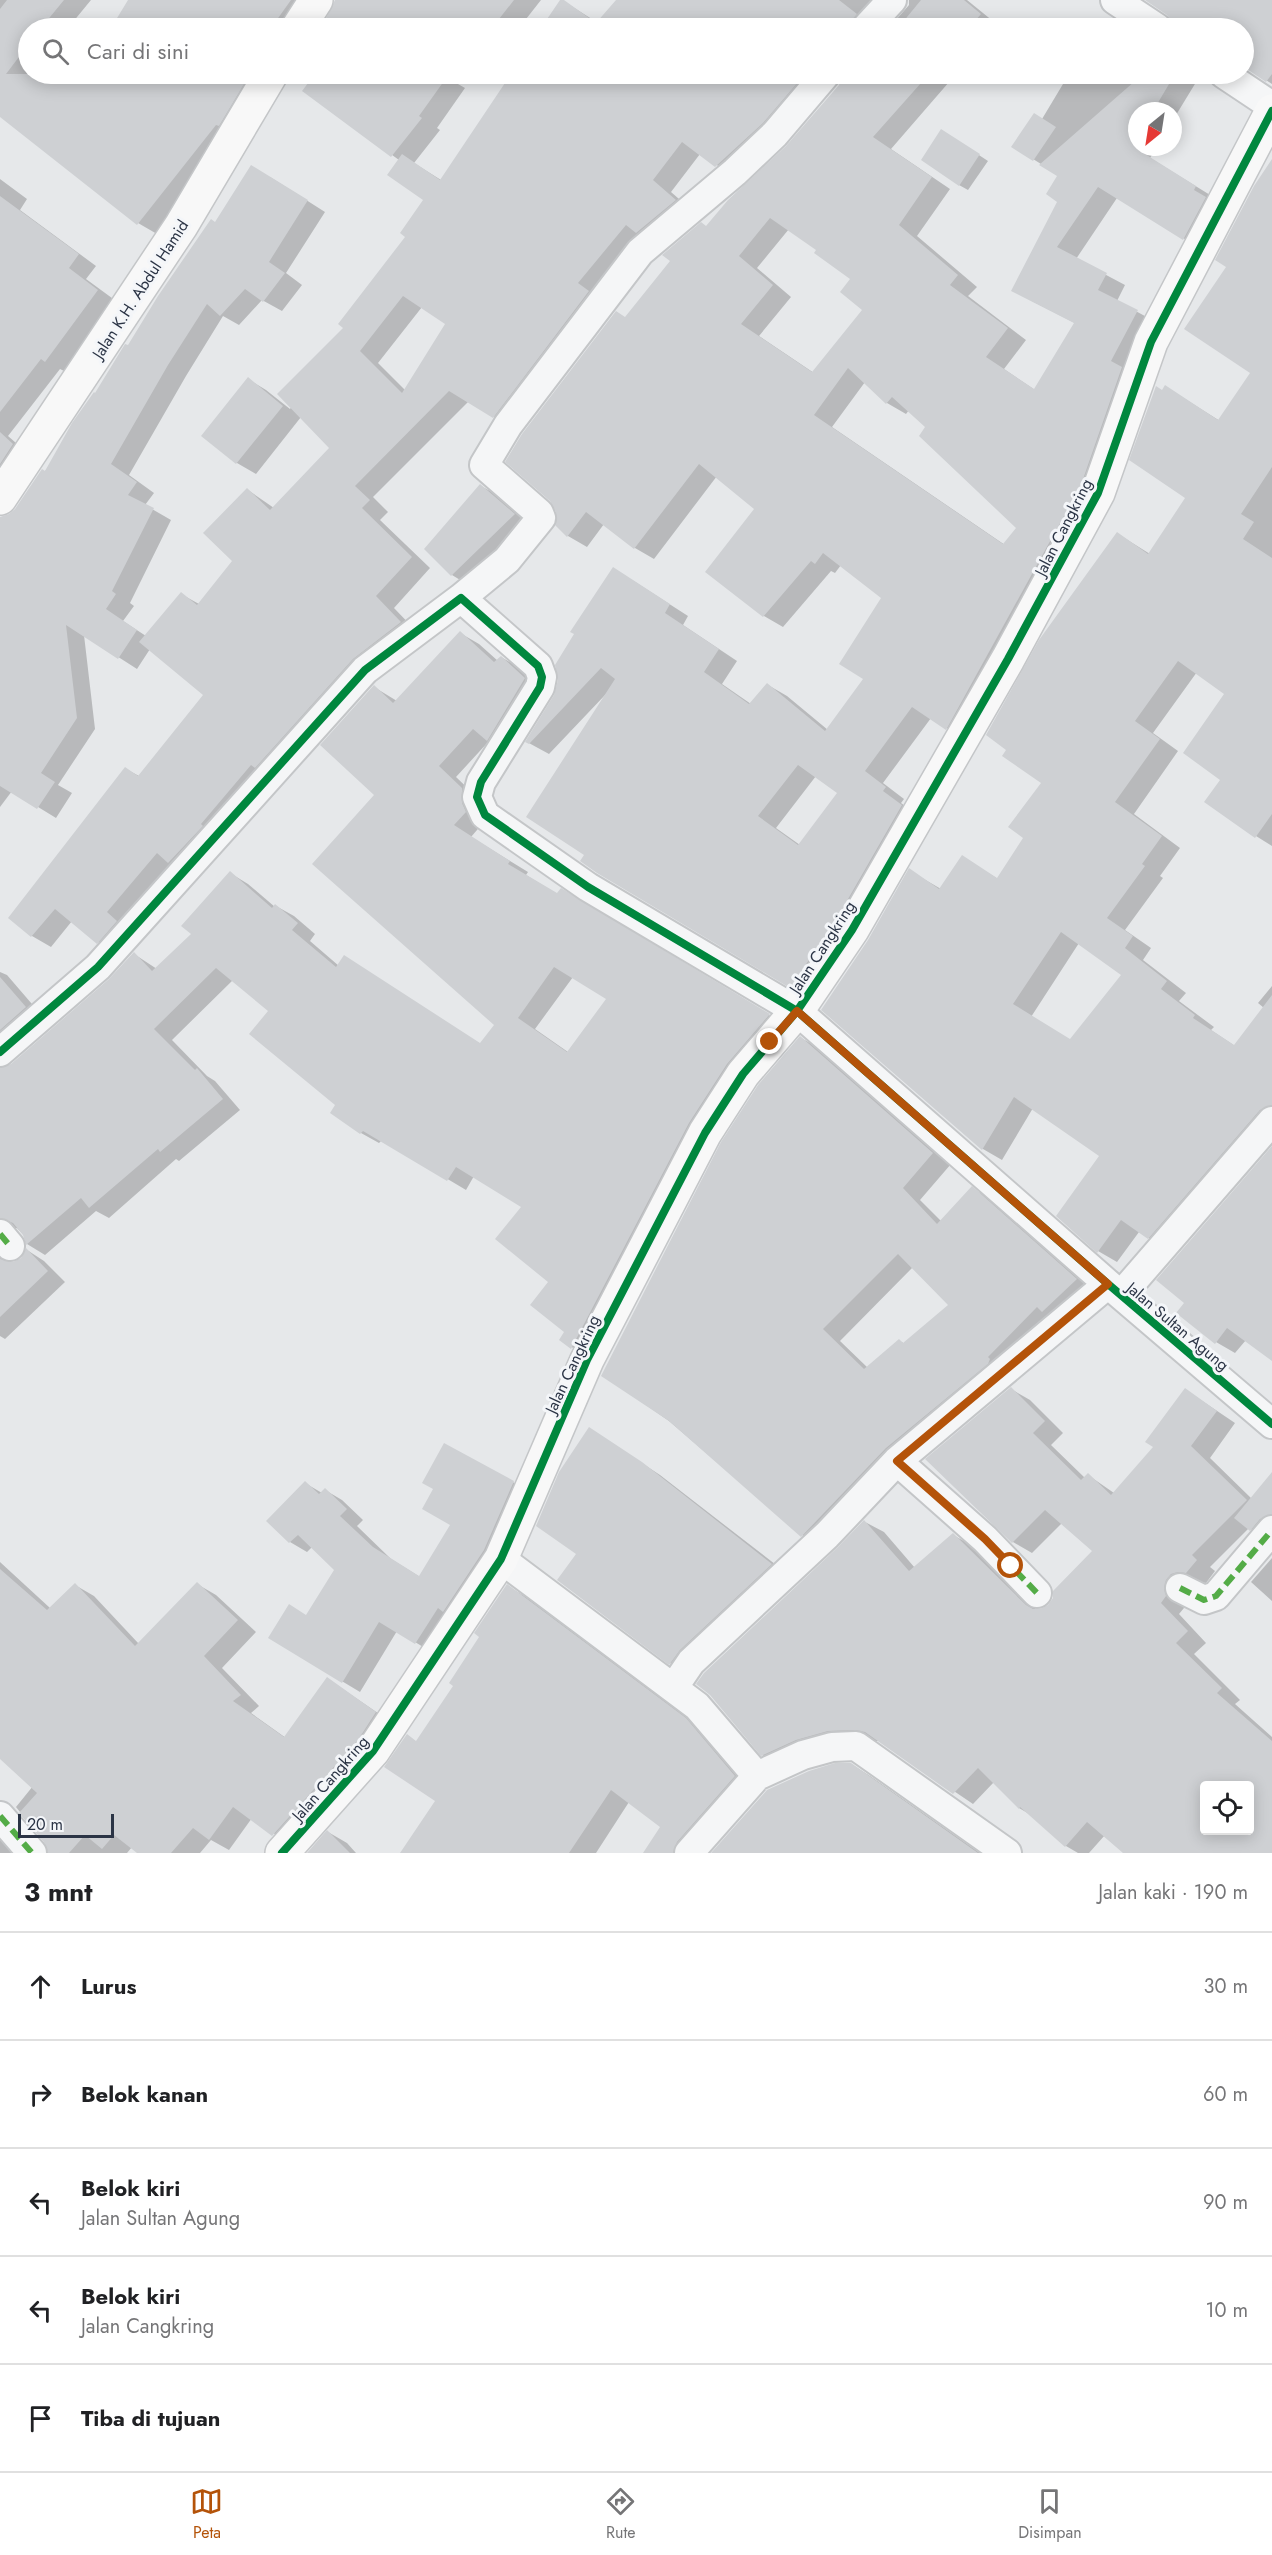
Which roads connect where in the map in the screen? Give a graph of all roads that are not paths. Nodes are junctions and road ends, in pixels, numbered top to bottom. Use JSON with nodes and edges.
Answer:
{"nodes":[{"id":1,"x":316,"y":0,"type":"edge"},
{"id":2,"x":892,"y":0,"type":"edge"},
{"id":3,"x":1115,"y":0,"type":"edge"},
{"id":4,"x":304,"y":18,"type":"edge"},
{"id":5,"x":875,"y":18,"type":"edge"},
{"id":6,"x":1142,"y":18,"type":"edge"},
{"id":7,"x":265,"y":84,"type":"edge"},
{"id":8,"x":818,"y":84,"type":"edge"},
{"id":9,"x":1239,"y":84,"type":"edge"},
{"id":10,"x":1272,"y":106,"type":"edge"},
{"id":11,"x":1272,"y":111,"type":"edge"},
{"id":12,"x":0,"y":498,"type":"edge"},
{"id":13,"x":461,"y":598,"type":"junction"},
{"id":14,"x":797,"y":1011,"type":"junction"},
{"id":15,"x":0,"y":1052,"type":"edge"},
{"id":16,"x":1272,"y":1120,"type":"edge"},
{"id":17,"x":1114,"y":1290,"type":"junction"},
{"id":18,"x":1272,"y":1424,"type":"edge"},
{"id":19,"x":897,"y":1461,"type":"junction"},
{"id":20,"x":1272,"y":1530,"type":"edge"},
{"id":21,"x":501,"y":1560,"type":"junction"},
{"id":22,"x":1180,"y":1588,"type":"dead end"},
{"id":23,"x":1037,"y":1593,"type":"dead end"},
{"id":24,"x":674,"y":1687,"type":"junction"},
{"id":25,"x":757,"y":1776,"type":"junction"},
{"id":26,"x":0,"y":1816,"type":"edge"},
{"id":27,"x":32,"y":1853,"type":"edge"},
{"id":28,"x":282,"y":1853,"type":"edge"},
{"id":29,"x":689,"y":1853,"type":"edge"},
{"id":30,"x":1007,"y":1853,"type":"edge"}],
"edges":[{"from":1,"to":4,"type":"street"},
{"from":2,"to":5,"type":"street"},
{"from":3,"to":6,"type":"street"},
{"from":7,"to":12,"type":"street","name":"Jalan K.H. Abdul Hamid"},
{"from":8,"to":13,"type":"street"},
{"from":9,"to":10,"type":"street"},
{"from":11,"to":14,"type":"street","name":"Jalan Cangkring"},
{"from":13,"to":14,"type":"street","name":"Jalan Sultan Agung"},
{"from":13,"to":15,"type":"street"},
{"from":14,"to":17,"type":"street","name":"Jalan Sultan Agung"},
{"from":14,"to":21,"type":"street","name":"Jalan Cangkring"},
{"from":16,"to":17,"type":"street"},
{"from":17,"to":18,"type":"street","name":"Jalan Sultan Agung"},
{"from":17,"to":19,"type":"street"},
{"from":19,"to":23,"type":"street"},
{"from":19,"to":24,"type":"street"},
{"from":20,"to":22,"type":"street"},
{"from":21,"to":24,"type":"street"},
{"from":21,"to":28,"type":"street","name":"Jalan Cangkring"},
{"from":24,"to":25,"type":"street"},
{"from":25,"to":29,"type":"street"},
{"from":25,"to":30,"type":"street"},
{"from":26,"to":27,"type":"street"}]}
